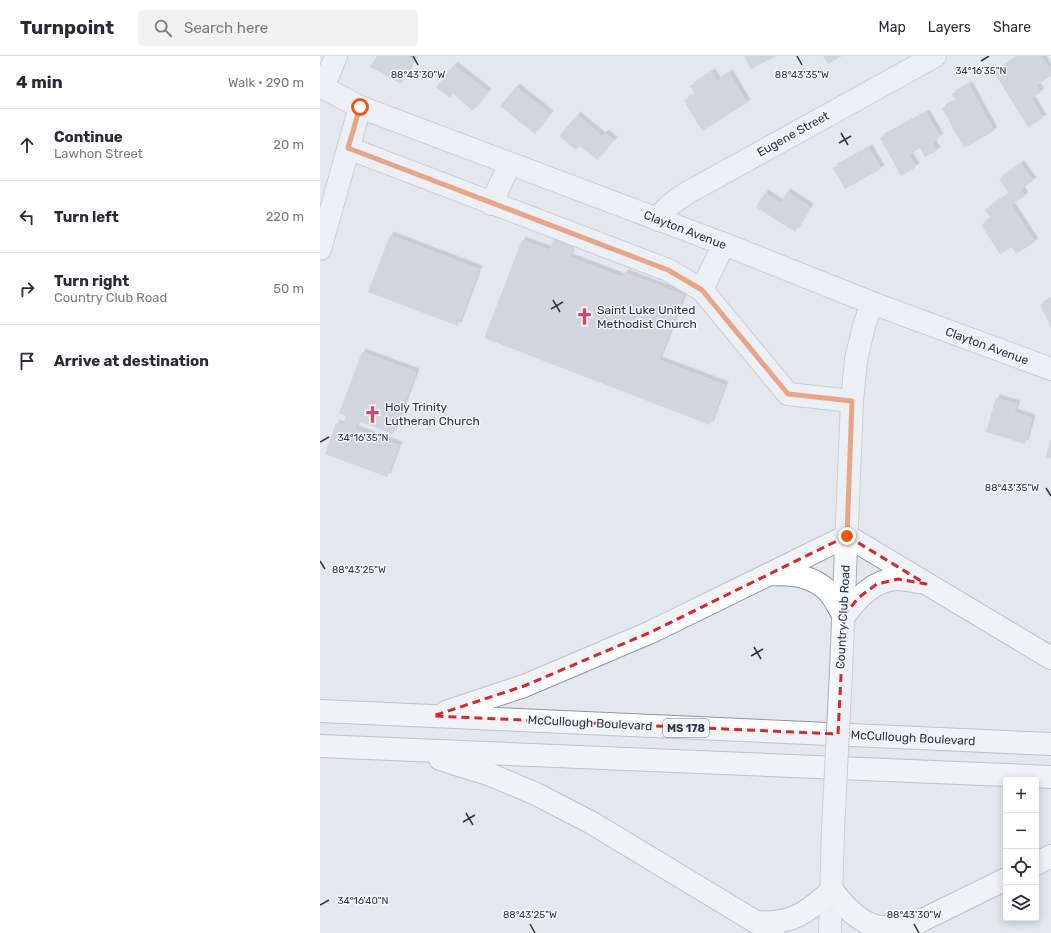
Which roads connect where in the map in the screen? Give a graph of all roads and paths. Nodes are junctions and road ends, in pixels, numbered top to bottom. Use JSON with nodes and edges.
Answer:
{"nodes":[{"id":1,"x":336,"y":56,"type":"edge"},
{"id":2,"x":935,"y":56,"type":"edge"},
{"id":3,"x":322,"y":87,"type":"edge"},
{"id":4,"x":360,"y":107,"type":"junction"},
{"id":5,"x":348,"y":148,"type":"junction"},
{"id":6,"x":510,"y":164,"type":"junction"},
{"id":7,"x":491,"y":204,"type":"junction"},
{"id":8,"x":658,"y":220,"type":"junction"},
{"id":9,"x":724,"y":244,"type":"junction"},
{"id":10,"x":320,"y":249,"type":"edge"},
{"id":11,"x":702,"y":290,"type":"junction"},
{"id":12,"x":872,"y":303,"type":"junction"},
{"id":13,"x":1051,"y":369,"type":"edge"},
{"id":14,"x":852,"y":401,"type":"junction"},
{"id":15,"x":847,"y":536,"type":"junction"},
{"id":16,"x":771,"y":574,"type":"junction"},
{"id":17,"x":926,"y":584,"type":"junction"},
{"id":18,"x":844,"y":616,"type":"junction"},
{"id":19,"x":1051,"y":658,"type":"edge"},
{"id":20,"x":320,"y":711,"type":"edge"},
{"id":21,"x":433,"y":716,"type":"junction"},
{"id":22,"x":1051,"y":744,"type":"edge"},
{"id":23,"x":320,"y":746,"type":"edge"},
{"id":24,"x":410,"y":750,"type":"junction"},
{"id":25,"x":1051,"y":777,"type":"edge"},
{"id":26,"x":1051,"y":856,"type":"edge"},
{"id":27,"x":1039,"y":862,"type":"edge"},
{"id":28,"x":1003,"y":879,"type":"edge"},
{"id":29,"x":832,"y":890,"type":"junction"},
{"id":30,"x":766,"y":928,"type":"edge"},
{"id":31,"x":901,"y":930,"type":"edge"},
{"id":32,"x":830,"y":933,"type":"edge"}],
"edges":[{"from":1,"to":3,"type":"street"},
{"from":2,"to":8,"type":"street","name":"Eugene Street"},
{"from":3,"to":4,"type":"street","name":"Clayton Avenue"},
{"from":4,"to":5,"type":"street"},
{"from":4,"to":6,"type":"street","name":"Clayton Avenue"},
{"from":5,"to":7,"type":"street"},
{"from":5,"to":10,"type":"street"},
{"from":6,"to":7,"type":"street"},
{"from":6,"to":8,"type":"street","name":"Clayton Avenue"},
{"from":7,"to":11,"type":"street"},
{"from":8,"to":9,"type":"street","name":"Clayton Avenue"},
{"from":9,"to":11,"type":"street"},
{"from":9,"to":12,"type":"street","name":"Clayton Avenue"},
{"from":11,"to":14,"type":"street"},
{"from":12,"to":13,"type":"street","name":"Clayton Avenue"},
{"from":12,"to":14,"type":"street","name":"Country Club Road"},
{"from":14,"to":15,"type":"street","name":"Country Club Road"},
{"from":15,"to":16,"type":"highway"},
{"from":15,"to":17,"type":"highway"},
{"from":15,"to":18,"type":"street","name":"Country Club Road"},
{"from":16,"to":18,"type":"highway"},
{"from":16,"to":21,"type":"highway"},
{"from":17,"to":18,"type":"highway"},
{"from":17,"to":19,"type":"highway"},
{"from":18,"to":29,"type":"street","name":"Country Club Road","bridge":true},
{"from":20,"to":21,"type":"highway","name":"McCullough Boulevard","number":"MS 178"},
{"from":21,"to":22,"type":"highway","name":"McCullough Boulevard","number":"MS 178"},
{"from":23,"to":24,"type":"highway"},
{"from":24,"to":25,"type":"highway"},
{"from":24,"to":30,"type":"highway"},
{"from":26,"to":27,"type":"highway"},
{"from":28,"to":31,"type":"highway"},
{"from":29,"to":30,"type":"highway"},
{"from":29,"to":31,"type":"highway"},
{"from":29,"to":32,"type":"street","name":"Country Club Road"}]}
